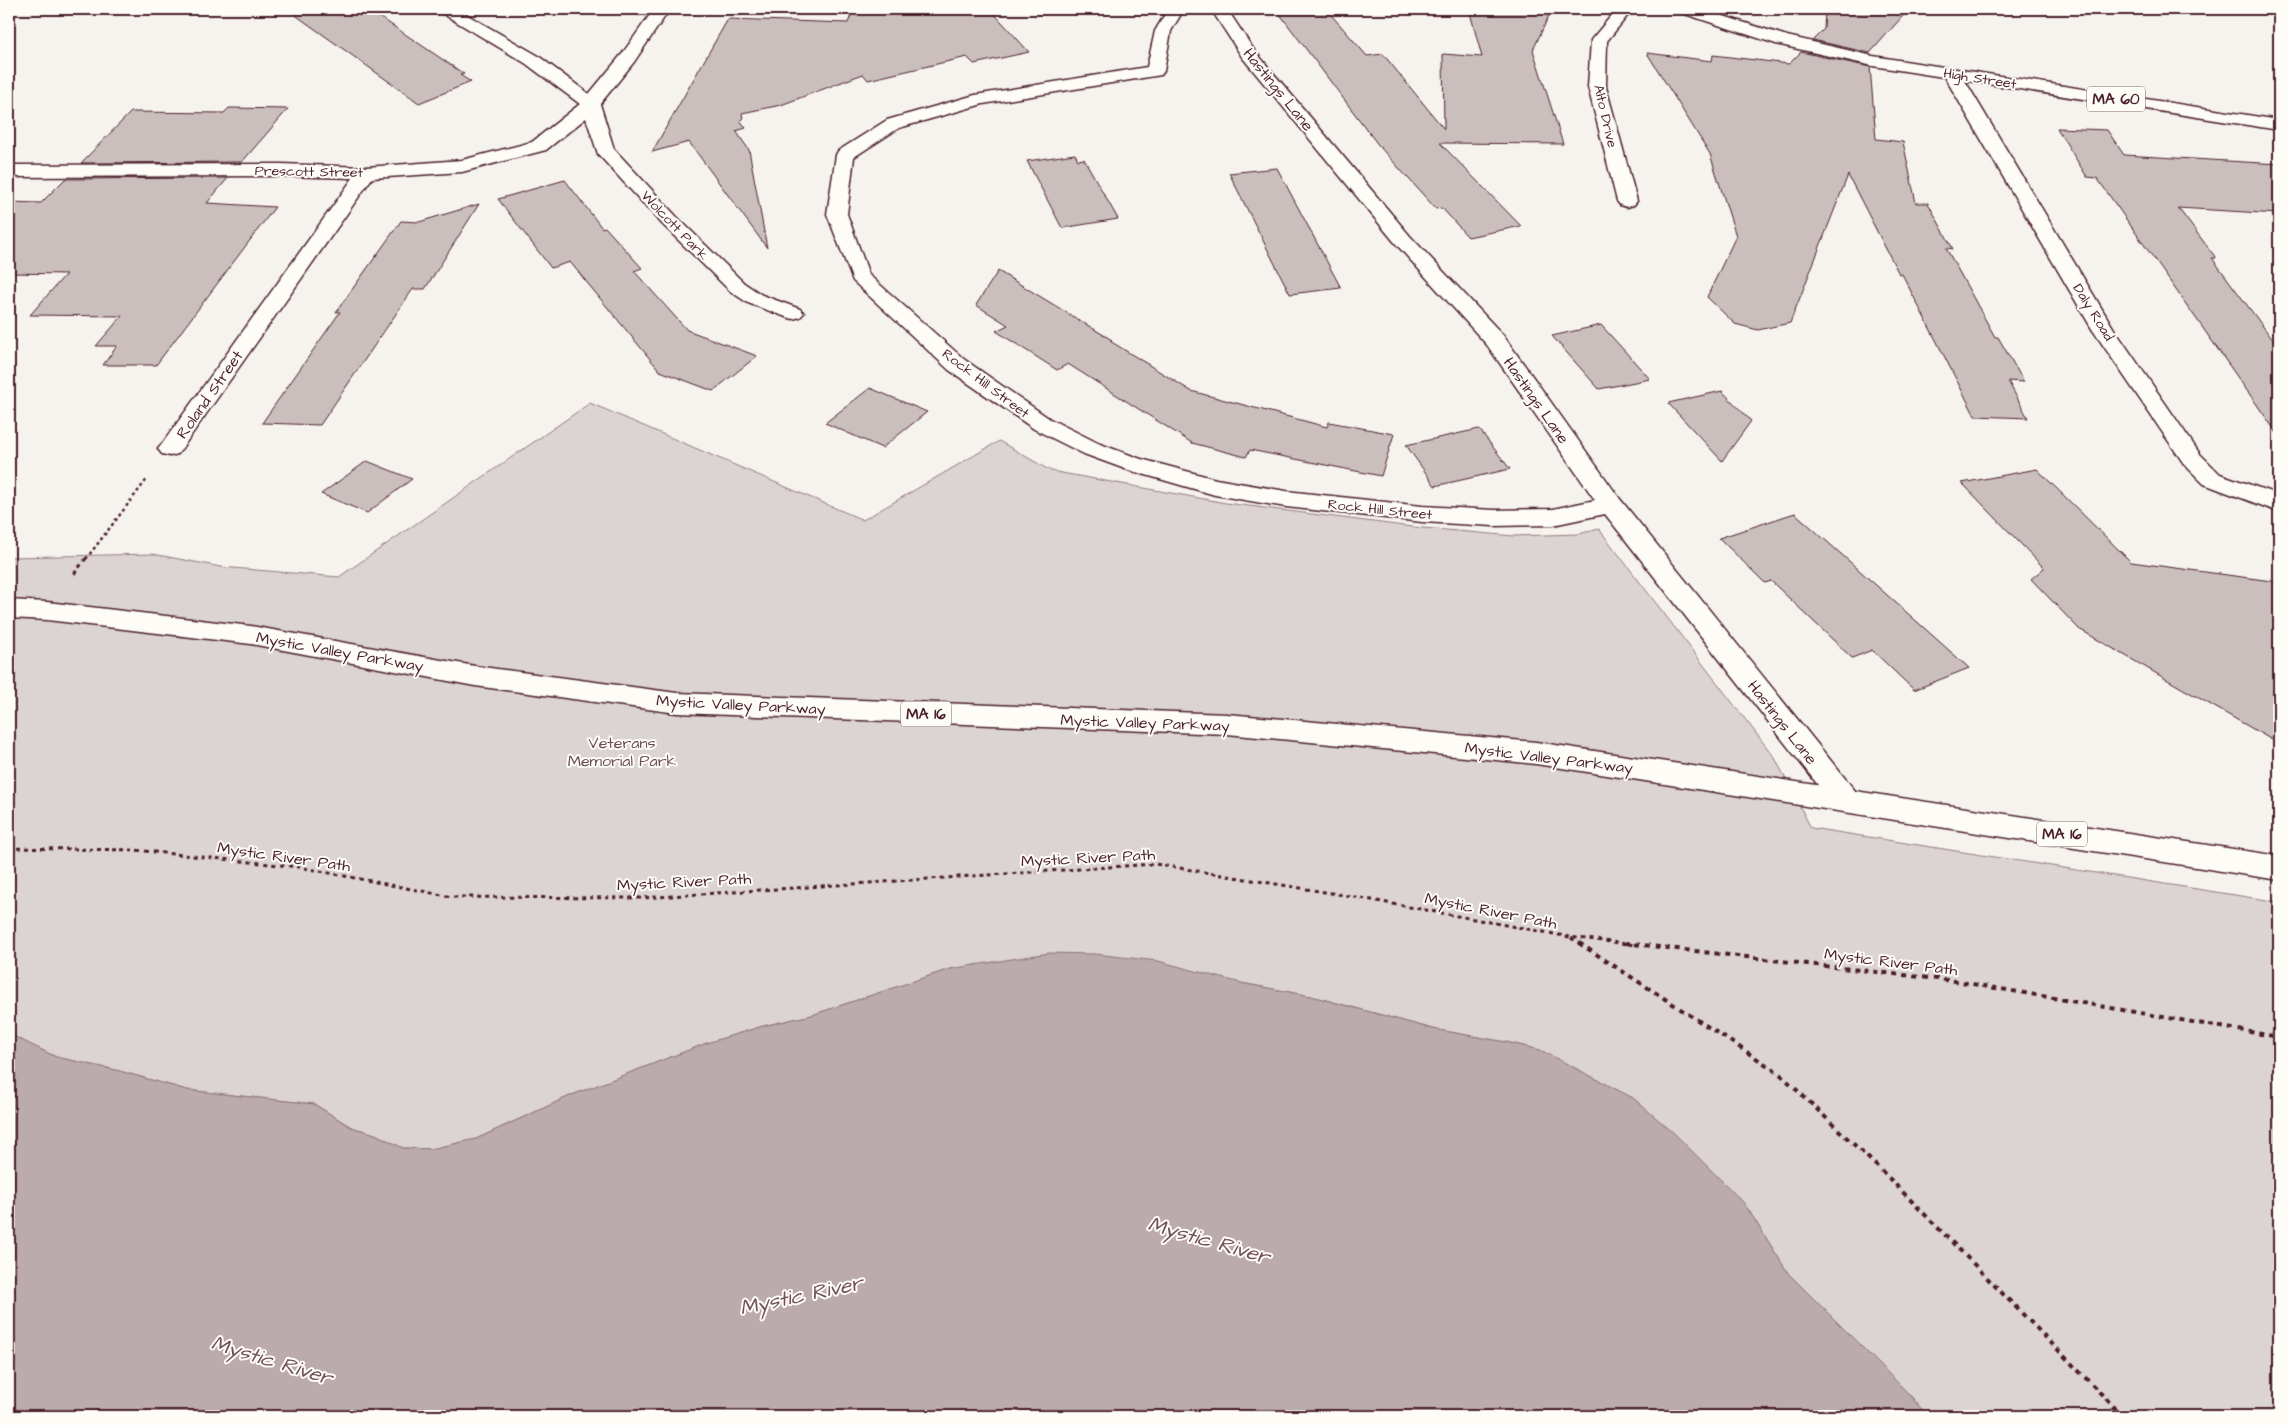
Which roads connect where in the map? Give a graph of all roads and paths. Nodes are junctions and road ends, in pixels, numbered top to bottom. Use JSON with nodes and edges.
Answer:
{"nodes":[{"id":1,"x":446,"y":9,"type":"edge"},
{"id":2,"x":662,"y":9,"type":"edge"},
{"id":3,"x":1176,"y":9,"type":"edge"},
{"id":4,"x":1219,"y":9,"type":"edge"},
{"id":5,"x":1625,"y":9,"type":"edge"},
{"id":6,"x":1685,"y":9,"type":"edge"},
{"id":7,"x":1952,"y":74,"type":"junction"},
{"id":8,"x":591,"y":104,"type":"junction"},
{"id":9,"x":2279,"y":125,"type":"edge"},
{"id":10,"x":9,"y":171,"type":"edge"},
{"id":11,"x":366,"y":173,"type":"junction"},
{"id":12,"x":1627,"y":201,"type":"dead end"},
{"id":13,"x":793,"y":313,"type":"dead end"},
{"id":14,"x":170,"y":449,"type":"joint"},
{"id":15,"x":2279,"y":504,"type":"edge"},
{"id":16,"x":1611,"y":505,"type":"junction"},
{"id":17,"x":9,"y":609,"type":"edge"},
{"id":18,"x":47,"y":611,"type":"junction"},
{"id":19,"x":1846,"y":800,"type":"junction"},
{"id":20,"x":9,"y":848,"type":"edge"},
{"id":21,"x":2279,"y":868,"type":"edge"},
{"id":22,"x":1570,"y":937,"type":"junction"},
{"id":23,"x":2279,"y":1037,"type":"edge"},
{"id":24,"x":2124,"y":1416,"type":"edge"}],
"edges":[{"from":1,"to":8,"type":"street"},
{"from":2,"to":8,"type":"street","name":"Prescott Street"},
{"from":3,"to":16,"type":"street","name":"Rock Hill Street"},
{"from":4,"to":16,"type":"street","name":"Hastings Lane"},
{"from":5,"to":12,"type":"street","name":"Alto Drive"},
{"from":6,"to":7,"type":"street","name":"High Street","number":"MA 60"},
{"from":7,"to":9,"type":"street","name":"High Street","number":"MA 60"},
{"from":7,"to":15,"type":"street","name":"Daly Road"},
{"from":8,"to":11,"type":"street","name":"Prescott Street"},
{"from":8,"to":13,"type":"street","name":"Wolcott Park"},
{"from":10,"to":11,"type":"street","name":"Prescott Street"},
{"from":11,"to":14,"type":"street","name":"Roland Street"},
{"from":14,"to":18,"type":"path","name":"Roland Street"},
{"from":16,"to":19,"type":"street","name":"Hastings Lane"},
{"from":17,"to":18,"type":"street","name":"Mystic Valley Parkway","number":"MA 16"},
{"from":18,"to":19,"type":"street","name":"Mystic Valley Parkway","number":"MA 16"},
{"from":19,"to":21,"type":"street","name":"Mystic Valley Parkway","number":"MA 16"},
{"from":20,"to":22,"type":"path","name":"Mystic River Path"},
{"from":22,"to":23,"type":"path","name":"Mystic River Path"},
{"from":22,"to":24,"type":"path"}]}
